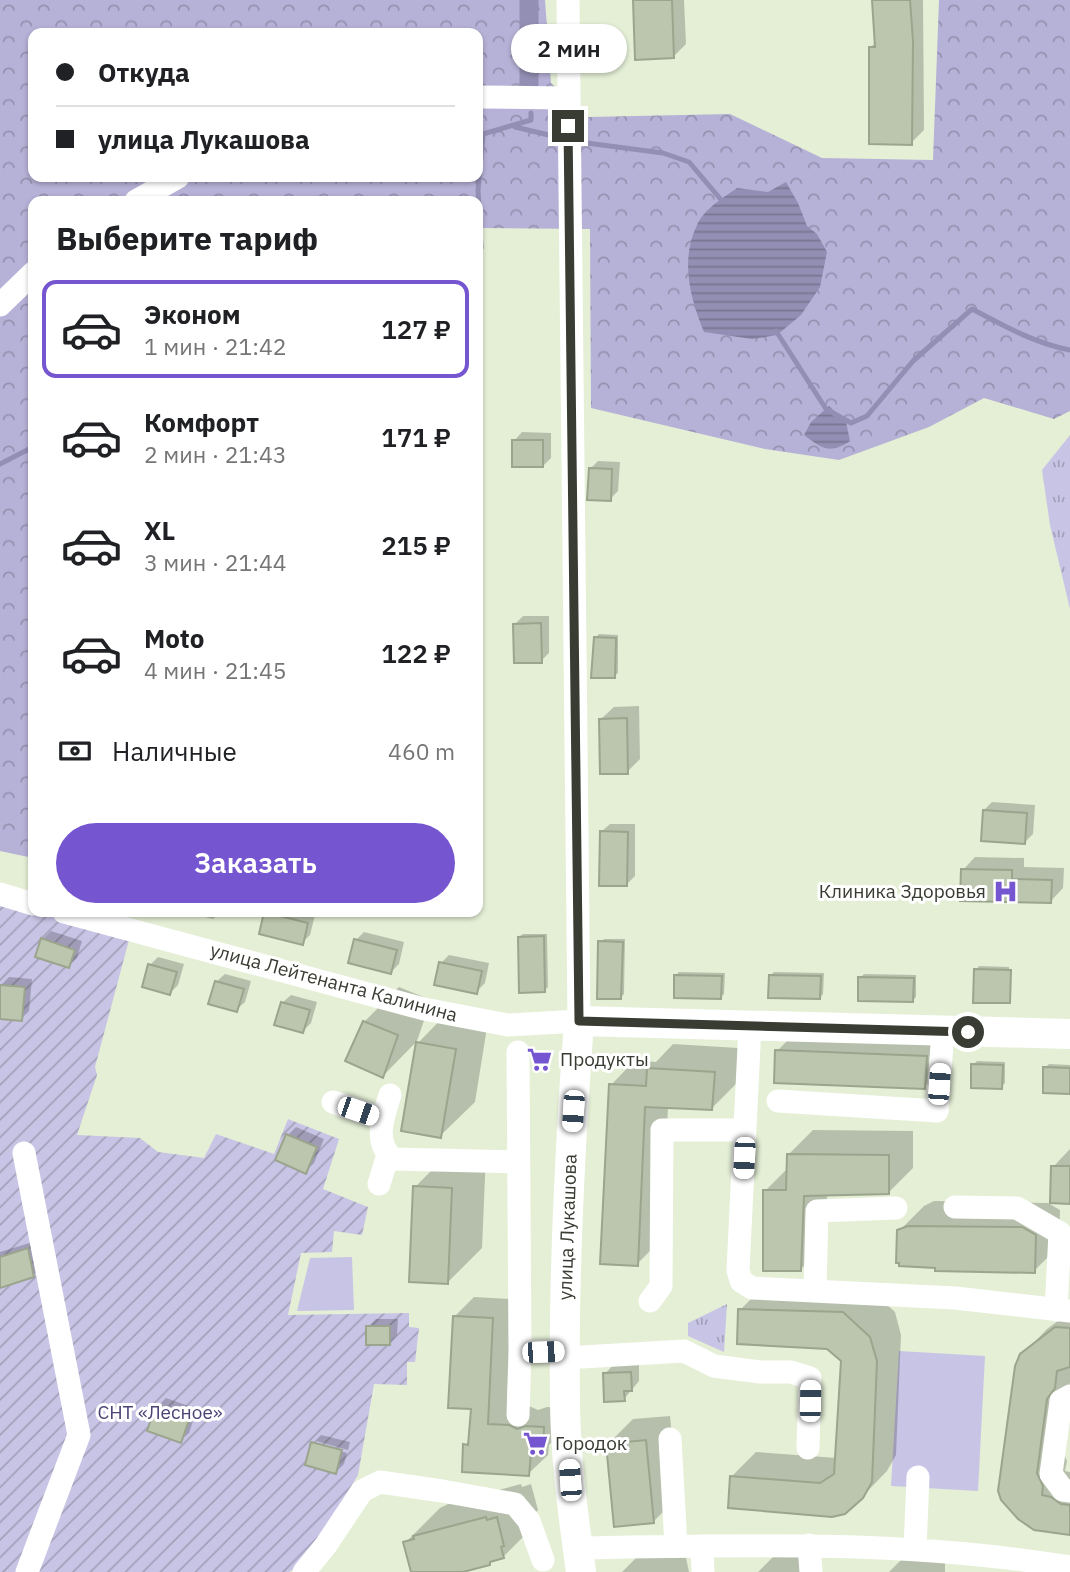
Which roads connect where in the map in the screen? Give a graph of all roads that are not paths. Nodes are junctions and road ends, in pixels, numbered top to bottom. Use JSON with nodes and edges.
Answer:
{"nodes":[{"id":1,"x":568,"y":0,"type":"edge"},
{"id":2,"x":483,"y":97,"type":"edge"},
{"id":3,"x":568,"y":98,"type":"junction"},
{"id":4,"x":169,"y":182,"type":"edge"},
{"id":5,"x":145,"y":196,"type":"edge"},
{"id":6,"x":28,"y":278,"type":"edge"},
{"id":7,"x":0,"y":305,"type":"edge"},
{"id":8,"x":0,"y":894,"type":"edge"},
{"id":9,"x":28,"y":902,"type":"edge"},
{"id":10,"x":108,"y":917,"type":"edge"},
{"id":11,"x":144,"y":921,"type":"edge"},
{"id":12,"x":579,"y":1021,"type":"junction"},
{"id":13,"x":750,"y":1026,"type":"junction"},
{"id":14,"x":943,"y":1031,"type":"junction"},
{"id":15,"x":1070,"y":1034,"type":"edge"},
{"id":16,"x":518,"y":1052,"type":"dead end"},
{"id":17,"x":390,"y":1095,"type":"dead end"},
{"id":18,"x":778,"y":1101,"type":"dead end"},
{"id":19,"x":333,"y":1102,"type":"dead end"},
{"id":20,"x":383,"y":1119,"type":"junction"},
{"id":21,"x":745,"y":1130,"type":"junction"},
{"id":22,"x":24,"y":1153,"type":"dead end"},
{"id":23,"x":388,"y":1155,"type":"junction"},
{"id":24,"x":517,"y":1162,"type":"junction"},
{"id":25,"x":379,"y":1184,"type":"dead end"},
{"id":26,"x":896,"y":1208,"type":"dead end"},
{"id":27,"x":955,"y":1208,"type":"dead end"},
{"id":28,"x":1065,"y":1234,"type":"edge"},
{"id":29,"x":815,"y":1290,"type":"junction"},
{"id":30,"x":650,"y":1301,"type":"dead end"},
{"id":31,"x":1063,"y":1310,"type":"edge"},
{"id":32,"x":520,"y":1352,"type":"junction"},
{"id":33,"x":565,"y":1354,"type":"junction"},
{"id":34,"x":1070,"y":1396,"type":"edge"},
{"id":35,"x":518,"y":1415,"type":"dead end"},
{"id":36,"x":670,"y":1439,"type":"dead end"},
{"id":37,"x":808,"y":1448,"type":"dead end"},
{"id":38,"x":918,"y":1477,"type":"dead end"},
{"id":39,"x":1070,"y":1491,"type":"edge"},
{"id":40,"x":810,"y":1545,"type":"junction"},
{"id":41,"x":676,"y":1546,"type":"junction"},
{"id":42,"x":702,"y":1546,"type":"junction"},
{"id":43,"x":929,"y":1557,"type":"edge"},
{"id":44,"x":579,"y":1558,"type":"edge"},
{"id":45,"x":540,"y":1566,"type":"edge"},
{"id":46,"x":1070,"y":1567,"type":"edge"},
{"id":47,"x":27,"y":1572,"type":"edge"},
{"id":48,"x":304,"y":1572,"type":"edge"},
{"id":49,"x":703,"y":1572,"type":"edge"},
{"id":50,"x":811,"y":1572,"type":"edge"}],
"edges":[{"from":1,"to":3,"type":"street","name":"улица Лукашова"},
{"from":2,"to":3,"type":"street"},
{"from":3,"to":12,"type":"street","name":"улица Лукашова"},
{"from":4,"to":5,"type":"street"},
{"from":6,"to":7,"type":"street"},
{"from":8,"to":9,"type":"street"},
{"from":10,"to":11,"type":"street","name":"улица Лейтенанта Калинина"},
{"from":11,"to":12,"type":"street","name":"улица Лейтенанта Калинина"},
{"from":12,"to":13,"type":"main road","name":"улица Лейтенанта Калинина"},
{"from":12,"to":33,"type":"main road","name":"улица Лукашова"},
{"from":13,"to":14,"type":"main road","name":"улица Лейтенанта Калинина"},
{"from":13,"to":21,"type":"street"},
{"from":14,"to":15,"type":"main road","name":"улица Лейтенанта Калинина"},
{"from":14,"to":18,"type":"street"},
{"from":16,"to":24,"type":"street"},
{"from":17,"to":20,"type":"street"},
{"from":19,"to":20,"type":"street"},
{"from":20,"to":23,"type":"street"},
{"from":21,"to":29,"type":"street"},
{"from":21,"to":30,"type":"street"},
{"from":22,"to":47,"type":"street"},
{"from":23,"to":24,"type":"street"},
{"from":23,"to":25,"type":"street"},
{"from":24,"to":32,"type":"street"},
{"from":26,"to":29,"type":"street"},
{"from":27,"to":28,"type":"street"},
{"from":28,"to":31,"type":"street"},
{"from":29,"to":31,"type":"street"},
{"from":32,"to":33,"type":"street"},
{"from":32,"to":35,"type":"street"},
{"from":33,"to":37,"type":"street"},
{"from":33,"to":44,"type":"main road","name":"улица Лукашова"},
{"from":34,"to":39,"type":"street"},
{"from":36,"to":41,"type":"street"},
{"from":38,"to":43,"type":"street"},
{"from":40,"to":42,"type":"street"},
{"from":40,"to":43,"type":"street"},
{"from":40,"to":50,"type":"street"},
{"from":41,"to":42,"type":"street"},
{"from":41,"to":44,"type":"street"},
{"from":42,"to":49,"type":"street"},
{"from":43,"to":46,"type":"street"},
{"from":44,"to":45,"type":"street"},
{"from":45,"to":48,"type":"street"}]}
